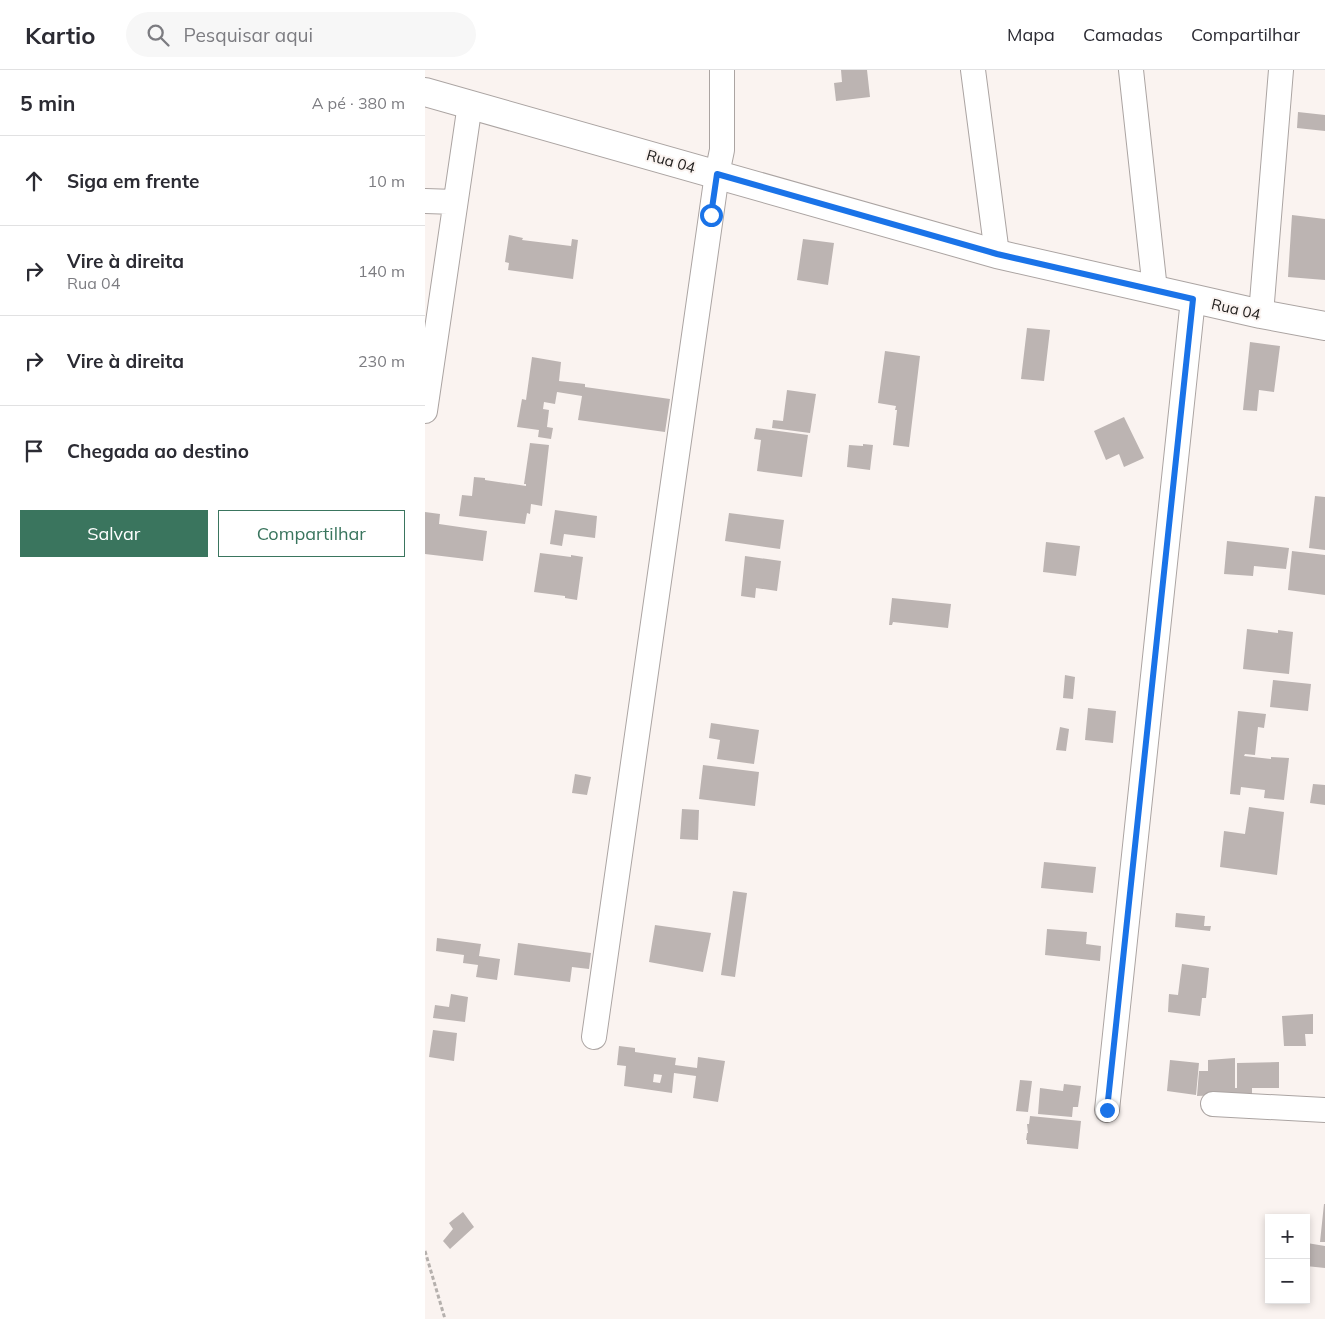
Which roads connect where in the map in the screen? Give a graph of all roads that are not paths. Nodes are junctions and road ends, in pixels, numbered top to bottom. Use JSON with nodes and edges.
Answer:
{"nodes":[{"id":1,"x":722,"y":70,"type":"edge"},
{"id":2,"x":973,"y":70,"type":"edge"},
{"id":3,"x":1131,"y":70,"type":"edge"},
{"id":4,"x":1281,"y":70,"type":"edge"},
{"id":5,"x":425,"y":92,"type":"edge"},
{"id":6,"x":470,"y":104,"type":"junction"},
{"id":7,"x":717,"y":174,"type":"junction"},
{"id":8,"x":425,"y":201,"type":"edge"},
{"id":9,"x":455,"y":202,"type":"junction"},
{"id":10,"x":997,"y":254,"type":"junction"},
{"id":11,"x":1155,"y":290,"type":"junction"},
{"id":12,"x":1193,"y":299,"type":"junction"},
{"id":13,"x":1261,"y":314,"type":"junction"},
{"id":14,"x":1325,"y":326,"type":"edge"},
{"id":15,"x":425,"y":411,"type":"edge"},
{"id":16,"x":594,"y":1037,"type":"dead end"},
{"id":17,"x":1213,"y":1104,"type":"dead end"},
{"id":18,"x":1107,"y":1110,"type":"dead end"},
{"id":19,"x":1325,"y":1110,"type":"edge"}],
"edges":[{"from":1,"to":7,"type":"street"},
{"from":2,"to":10,"type":"street"},
{"from":3,"to":11,"type":"street"},
{"from":4,"to":13,"type":"street"},
{"from":5,"to":6,"type":"street","name":"Rua 04"},
{"from":6,"to":7,"type":"street","name":"Rua 04"},
{"from":6,"to":9,"type":"street"},
{"from":7,"to":10,"type":"street","name":"Rua 04"},
{"from":7,"to":16,"type":"street"},
{"from":8,"to":9,"type":"street"},
{"from":9,"to":15,"type":"street"},
{"from":10,"to":11,"type":"street","name":"Rua 04"},
{"from":11,"to":12,"type":"street","name":"Rua 04"},
{"from":12,"to":13,"type":"street","name":"Rua 04"},
{"from":12,"to":18,"type":"street"},
{"from":13,"to":14,"type":"street","name":"Rua 04"},
{"from":17,"to":19,"type":"street"}]}
